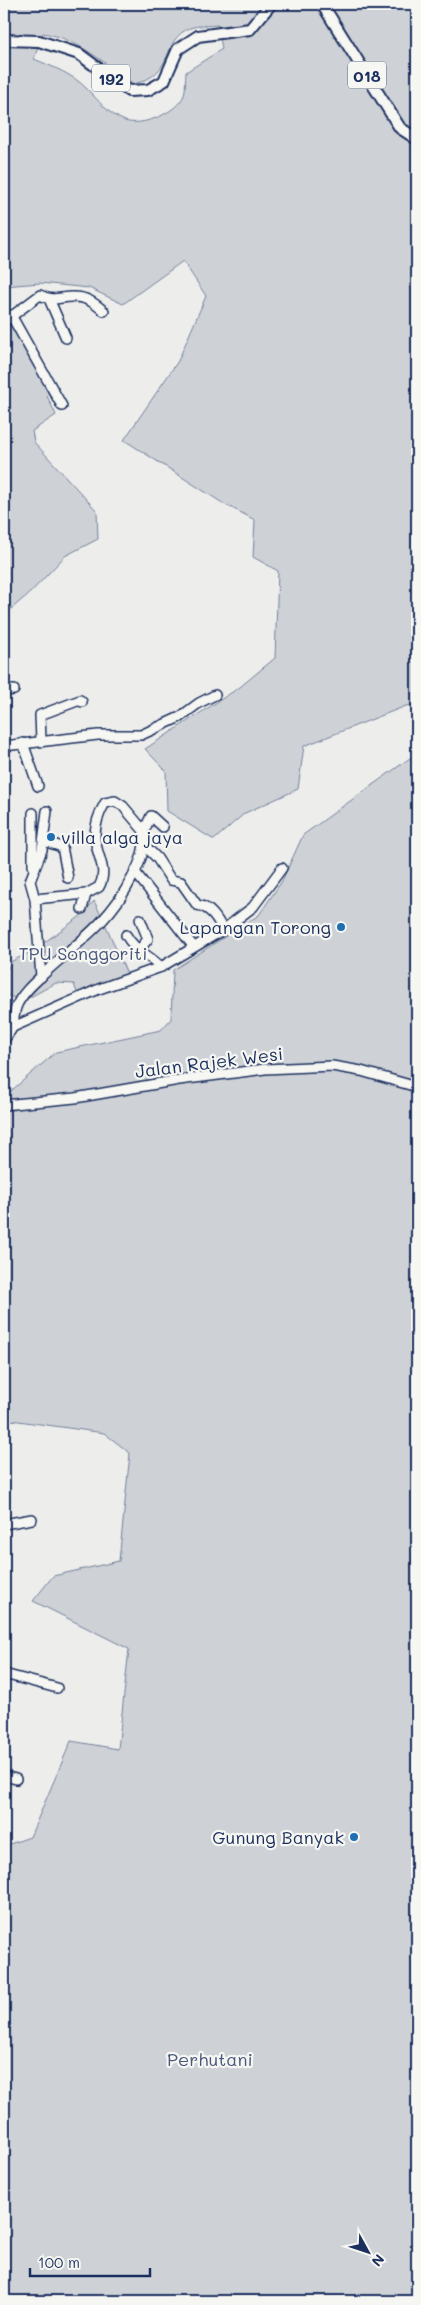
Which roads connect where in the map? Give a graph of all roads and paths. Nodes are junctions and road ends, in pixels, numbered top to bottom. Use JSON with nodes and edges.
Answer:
{"nodes":[{"id":1,"x":271,"y":4,"type":"edge"},
{"id":2,"x":322,"y":4,"type":"edge"},
{"id":3,"x":4,"y":40,"type":"edge"},
{"id":4,"x":417,"y":139,"type":"edge"},
{"id":5,"x":50,"y":300,"type":"junction"},
{"id":6,"x":104,"y":311,"type":"dead end"},
{"id":7,"x":11,"y":315,"type":"junction"},
{"id":8,"x":4,"y":322,"type":"edge"},
{"id":9,"x":66,"y":338,"type":"dead end"},
{"id":10,"x":62,"y":406,"type":"dead end"},
{"id":11,"x":14,"y":690,"type":"dead end"},
{"id":12,"x":4,"y":691,"type":"edge"},
{"id":13,"x":215,"y":695,"type":"dead end"},
{"id":14,"x":82,"y":702,"type":"dead end"},
{"id":15,"x":41,"y":740,"type":"junction"},
{"id":16,"x":23,"y":743,"type":"junction"},
{"id":17,"x":4,"y":746,"type":"edge"},
{"id":18,"x":38,"y":786,"type":"dead end"},
{"id":19,"x":47,"y":810,"type":"dead end"},
{"id":20,"x":33,"y":813,"type":"dead end"},
{"id":21,"x":163,"y":827,"type":"dead end"},
{"id":22,"x":144,"y":831,"type":"junction"},
{"id":23,"x":44,"y":841,"type":"junction"},
{"id":24,"x":144,"y":845,"type":"junction"},
{"id":25,"x":282,"y":868,"type":"dead end"},
{"id":26,"x":33,"y":872,"type":"junction"},
{"id":27,"x":136,"y":872,"type":"junction"},
{"id":28,"x":68,"y":878,"type":"dead end"},
{"id":29,"x":86,"y":894,"type":"junction"},
{"id":30,"x":35,"y":899,"type":"junction"},
{"id":31,"x":82,"y":909,"type":"dead end"},
{"id":32,"x":140,"y":919,"type":"dead end"},
{"id":33,"x":223,"y":930,"type":"junction"},
{"id":34,"x":126,"y":935,"type":"dead end"},
{"id":35,"x":193,"y":946,"type":"junction"},
{"id":36,"x":139,"y":950,"type":"junction"},
{"id":37,"x":160,"y":967,"type":"junction"},
{"id":38,"x":41,"y":977,"type":"junction"},
{"id":39,"x":13,"y":1028,"type":"junction"},
{"id":40,"x":4,"y":1040,"type":"edge"},
{"id":41,"x":417,"y":1087,"type":"edge"},
{"id":42,"x":4,"y":1105,"type":"edge"},
{"id":43,"x":32,"y":1519,"type":"dead end"},
{"id":44,"x":4,"y":1524,"type":"edge"},
{"id":45,"x":4,"y":1674,"type":"edge"},
{"id":46,"x":57,"y":1688,"type":"dead end"},
{"id":47,"x":4,"y":1776,"type":"edge"},
{"id":48,"x":16,"y":1779,"type":"dead end"}],
"edges":[{"from":1,"to":3,"type":"main road","number":"192"},
{"from":2,"to":4,"type":"main road","number":"018"},
{"from":5,"to":6,"type":"street"},
{"from":5,"to":7,"type":"street"},
{"from":5,"to":9,"type":"street"},
{"from":7,"to":8,"type":"street"},
{"from":7,"to":10,"type":"street"},
{"from":11,"to":12,"type":"street"},
{"from":13,"to":15,"type":"street"},
{"from":14,"to":15,"type":"street"},
{"from":15,"to":16,"type":"street"},
{"from":16,"to":17,"type":"street"},
{"from":16,"to":18,"type":"street"},
{"from":19,"to":23,"type":"street"},
{"from":20,"to":26,"type":"street"},
{"from":21,"to":22,"type":"street"},
{"from":22,"to":24,"type":"street"},
{"from":22,"to":29,"type":"street"},
{"from":23,"to":26,"type":"street"},
{"from":23,"to":28,"type":"street"},
{"from":24,"to":27,"type":"street"},
{"from":24,"to":33,"type":"street"},
{"from":25,"to":33,"type":"street"},
{"from":26,"to":30,"type":"street"},
{"from":27,"to":35,"type":"street"},
{"from":27,"to":38,"type":"street"},
{"from":29,"to":30,"type":"street"},
{"from":29,"to":31,"type":"street"},
{"from":30,"to":38,"type":"street"},
{"from":32,"to":36,"type":"street"},
{"from":33,"to":35,"type":"street"},
{"from":34,"to":36,"type":"street"},
{"from":35,"to":37,"type":"street"},
{"from":36,"to":37,"type":"street"},
{"from":37,"to":39,"type":"street"},
{"from":38,"to":39,"type":"street"},
{"from":39,"to":40,"type":"street"},
{"from":41,"to":42,"type":"street","name":"Jalan Rajek Wesi"},
{"from":43,"to":44,"type":"street"},
{"from":45,"to":46,"type":"street"},
{"from":47,"to":48,"type":"street"}]}
